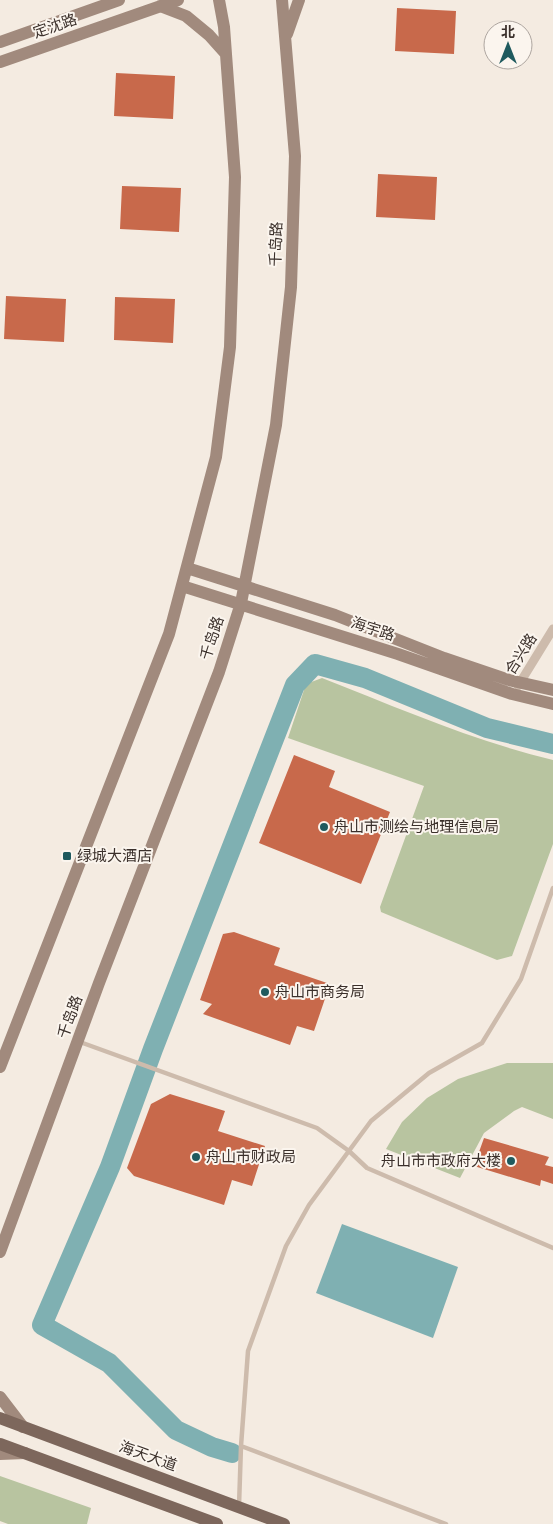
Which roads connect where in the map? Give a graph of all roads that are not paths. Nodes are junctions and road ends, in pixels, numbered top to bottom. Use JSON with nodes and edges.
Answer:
{"nodes":[{"id":1,"x":119,"y":0,"type":"edge"},
{"id":2,"x":178,"y":0,"type":"edge"},
{"id":3,"x":219,"y":0,"type":"edge"},
{"id":4,"x":282,"y":0,"type":"edge"},
{"id":5,"x":299,"y":0,"type":"edge"},
{"id":6,"x":160,"y":6,"type":"junction"},
{"id":7,"x":285,"y":39,"type":"junction"},
{"id":8,"x":0,"y":42,"type":"edge"},
{"id":9,"x":226,"y":54,"type":"junction"},
{"id":10,"x":0,"y":62,"type":"edge"},
{"id":11,"x":187,"y":568,"type":"junction"},
{"id":12,"x":182,"y":586,"type":"junction"},
{"id":13,"x":244,"y":586,"type":"junction"},
{"id":14,"x":241,"y":603,"type":"junction"},
{"id":15,"x":553,"y":629,"type":"edge"},
{"id":16,"x":520,"y":682,"type":"junction"},
{"id":17,"x":553,"y":690,"type":"edge"},
{"id":18,"x":512,"y":694,"type":"junction"},
{"id":19,"x":553,"y":704,"type":"edge"},
{"id":20,"x":553,"y":888,"type":"edge"},
{"id":21,"x":78,"y":1041,"type":"junction"},
{"id":22,"x":0,"y":1067,"type":"edge"},
{"id":23,"x":349,"y":1150,"type":"junction"},
{"id":24,"x":553,"y":1248,"type":"edge"},
{"id":25,"x":0,"y":1252,"type":"edge"},
{"id":26,"x":0,"y":1397,"type":"edge"},
{"id":27,"x":0,"y":1418,"type":"edge"},
{"id":28,"x":23,"y":1427,"type":"junction"},
{"id":29,"x":0,"y":1444,"type":"edge"},
{"id":30,"x":241,"y":1446,"type":"junction"},
{"id":31,"x":26,"y":1453,"type":"junction"},
{"id":32,"x":0,"y":1454,"type":"edge"},
{"id":33,"x":239,"y":1507,"type":"junction"},
{"id":34,"x":217,"y":1524,"type":"edge"},
{"id":35,"x":284,"y":1524,"type":"edge"},
{"id":36,"x":446,"y":1524,"type":"edge"}],
"edges":[{"from":1,"to":8,"type":"street","name":"定沈路"},
{"from":2,"to":6,"type":"street","name":"定沈路"},
{"from":3,"to":9,"type":"street"},
{"from":4,"to":7,"type":"street","name":"千岛路"},
{"from":5,"to":7,"type":"street"},
{"from":6,"to":9,"type":"street"},
{"from":6,"to":10,"type":"street","name":"定沈路"},
{"from":7,"to":13,"type":"street","name":"千岛路"},
{"from":9,"to":11,"type":"street"},
{"from":11,"to":12,"type":"street"},
{"from":11,"to":13,"type":"street","name":"海宇路"},
{"from":12,"to":14,"type":"street","name":"海宇路"},
{"from":12,"to":22,"type":"street"},
{"from":13,"to":14,"type":"street","name":"千岛路"},
{"from":13,"to":16,"type":"street","name":"海宇路"},
{"from":14,"to":18,"type":"street","name":"海宇路"},
{"from":14,"to":21,"type":"street","name":"千岛路"},
{"from":15,"to":16,"type":"street","name":"合兴路"},
{"from":16,"to":17,"type":"street","name":"海宇路"},
{"from":16,"to":18,"type":"street","name":"合兴路"},
{"from":18,"to":19,"type":"street","name":"海宇路"},
{"from":20,"to":23,"type":"lane"},
{"from":21,"to":23,"type":"lane"},
{"from":21,"to":25,"type":"street","name":"千岛路"},
{"from":23,"to":24,"type":"lane"},
{"from":23,"to":30,"type":"lane"},
{"from":26,"to":28,"type":"street"},
{"from":27,"to":28,"type":"main road","name":"海天大道"},
{"from":28,"to":33,"type":"main road","name":"海天大道"},
{"from":29,"to":31,"type":"main road"},
{"from":30,"to":33,"type":"lane"},
{"from":30,"to":36,"type":"lane"},
{"from":31,"to":32,"type":"street"},
{"from":31,"to":34,"type":"main road"},
{"from":33,"to":35,"type":"main road","name":"海天大道"}]}
